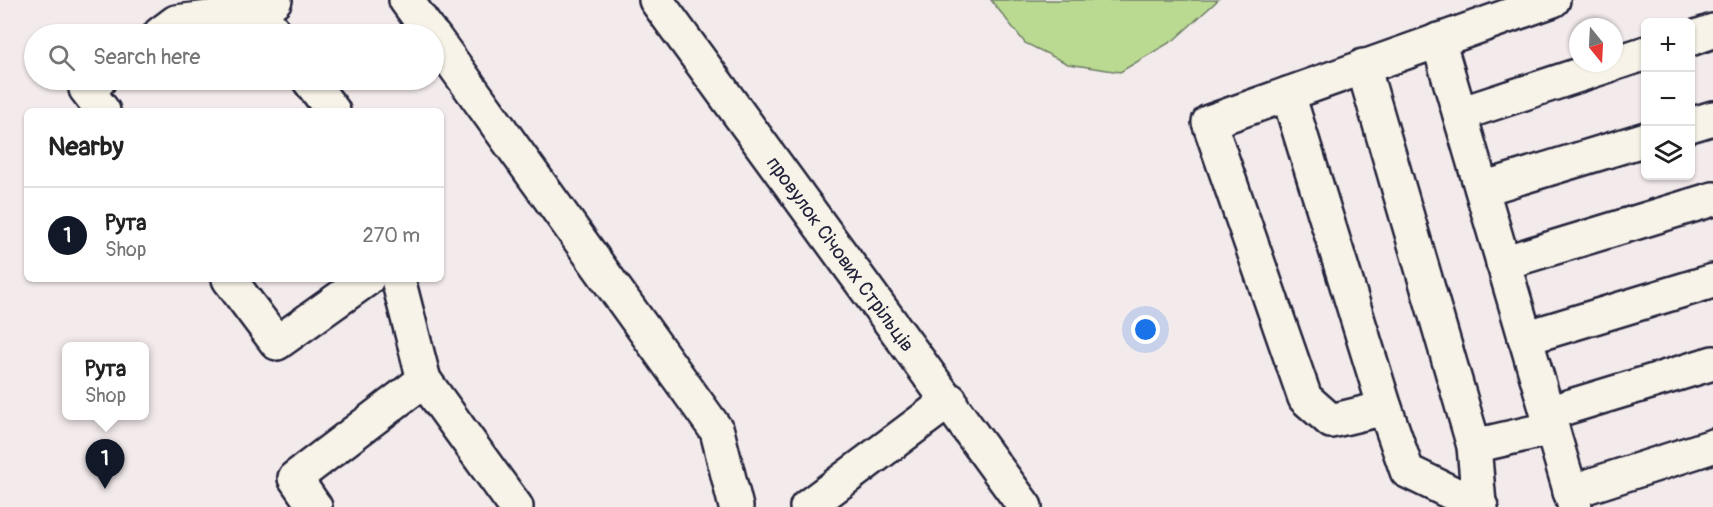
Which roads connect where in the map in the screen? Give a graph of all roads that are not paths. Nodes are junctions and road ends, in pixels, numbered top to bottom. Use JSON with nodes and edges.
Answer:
{"nodes":[{"id":1,"x":406,"y":0,"type":"edge"},
{"id":2,"x":656,"y":0,"type":"edge"},
{"id":3,"x":1553,"y":0,"type":"edge"},
{"id":4,"x":270,"y":16,"type":"edge"},
{"id":5,"x":173,"y":24,"type":"edge"},
{"id":6,"x":423,"y":24,"type":"edge"},
{"id":7,"x":1713,"y":31,"type":"edge"},
{"id":8,"x":1695,"y":37,"type":"edge"},
{"id":9,"x":1438,"y":40,"type":"junction"},
{"id":10,"x":444,"y":53,"type":"edge"},
{"id":11,"x":1641,"y":55,"type":"edge"},
{"id":12,"x":1363,"y":66,"type":"junction"},
{"id":13,"x":87,"y":90,"type":"edge"},
{"id":14,"x":317,"y":90,"type":"edge"},
{"id":15,"x":1288,"y":94,"type":"junction"},
{"id":16,"x":101,"y":108,"type":"edge"},
{"id":17,"x":331,"y":108,"type":"edge"},
{"id":18,"x":1460,"y":114,"type":"junction"},
{"id":19,"x":1713,"y":118,"type":"edge"},
{"id":20,"x":1695,"y":123,"type":"edge"},
{"id":21,"x":1641,"y":141,"type":"edge"},
{"id":22,"x":1482,"y":189,"type":"junction"},
{"id":23,"x":1713,"y":199,"type":"edge"},
{"id":24,"x":1503,"y":263,"type":"junction"},
{"id":25,"x":1713,"y":281,"type":"edge"},
{"id":26,"x":231,"y":282,"type":"edge"},
{"id":27,"x":363,"y":282,"type":"edge"},
{"id":28,"x":399,"y":282,"type":"edge"},
{"id":29,"x":1525,"y":338,"type":"junction"},
{"id":30,"x":1713,"y":363,"type":"edge"},
{"id":31,"x":424,"y":380,"type":"junction"},
{"id":32,"x":950,"y":400,"type":"junction"},
{"id":33,"x":1385,"y":408,"type":"junction"},
{"id":34,"x":1550,"y":420,"type":"junction"},
{"id":35,"x":1713,"y":446,"type":"edge"},
{"id":36,"x":1474,"y":447,"type":"junction"},
{"id":37,"x":1573,"y":499,"type":"edge"},
{"id":38,"x":1480,"y":506,"type":"edge"},
{"id":39,"x":315,"y":507,"type":"edge"},
{"id":40,"x":516,"y":507,"type":"edge"},
{"id":41,"x":736,"y":507,"type":"edge"},
{"id":42,"x":807,"y":507,"type":"edge"},
{"id":43,"x":1025,"y":507,"type":"edge"}],
"edges":[{"from":1,"to":6,"type":"street"},
{"from":2,"to":32,"type":"street","name":"провулок Січових Стрільців"},
{"from":3,"to":9,"type":"street"},
{"from":4,"to":5,"type":"street"},
{"from":7,"to":8,"type":"street"},
{"from":9,"to":12,"type":"street"},
{"from":9,"to":18,"type":"street"},
{"from":10,"to":41,"type":"street"},
{"from":11,"to":18,"type":"street"},
{"from":12,"to":15,"type":"street"},
{"from":12,"to":36,"type":"street"},
{"from":13,"to":16,"type":"street"},
{"from":14,"to":17,"type":"street"},
{"from":15,"to":33,"type":"street"},
{"from":15,"to":33,"type":"street"},
{"from":18,"to":22,"type":"street"},
{"from":19,"to":20,"type":"street"},
{"from":21,"to":22,"type":"street"},
{"from":22,"to":24,"type":"street"},
{"from":23,"to":24,"type":"street"},
{"from":24,"to":29,"type":"street"},
{"from":25,"to":29,"type":"street"},
{"from":26,"to":27,"type":"street"},
{"from":28,"to":31,"type":"street"},
{"from":29,"to":34,"type":"street"},
{"from":30,"to":34,"type":"street"},
{"from":31,"to":39,"type":"street"},
{"from":31,"to":40,"type":"street"},
{"from":32,"to":42,"type":"street"},
{"from":32,"to":43,"type":"street","name":"провулок Січових Стрільців"},
{"from":33,"to":38,"type":"street"},
{"from":34,"to":36,"type":"street"},
{"from":34,"to":37,"type":"street"},
{"from":35,"to":37,"type":"street"},
{"from":36,"to":38,"type":"street"}]}
